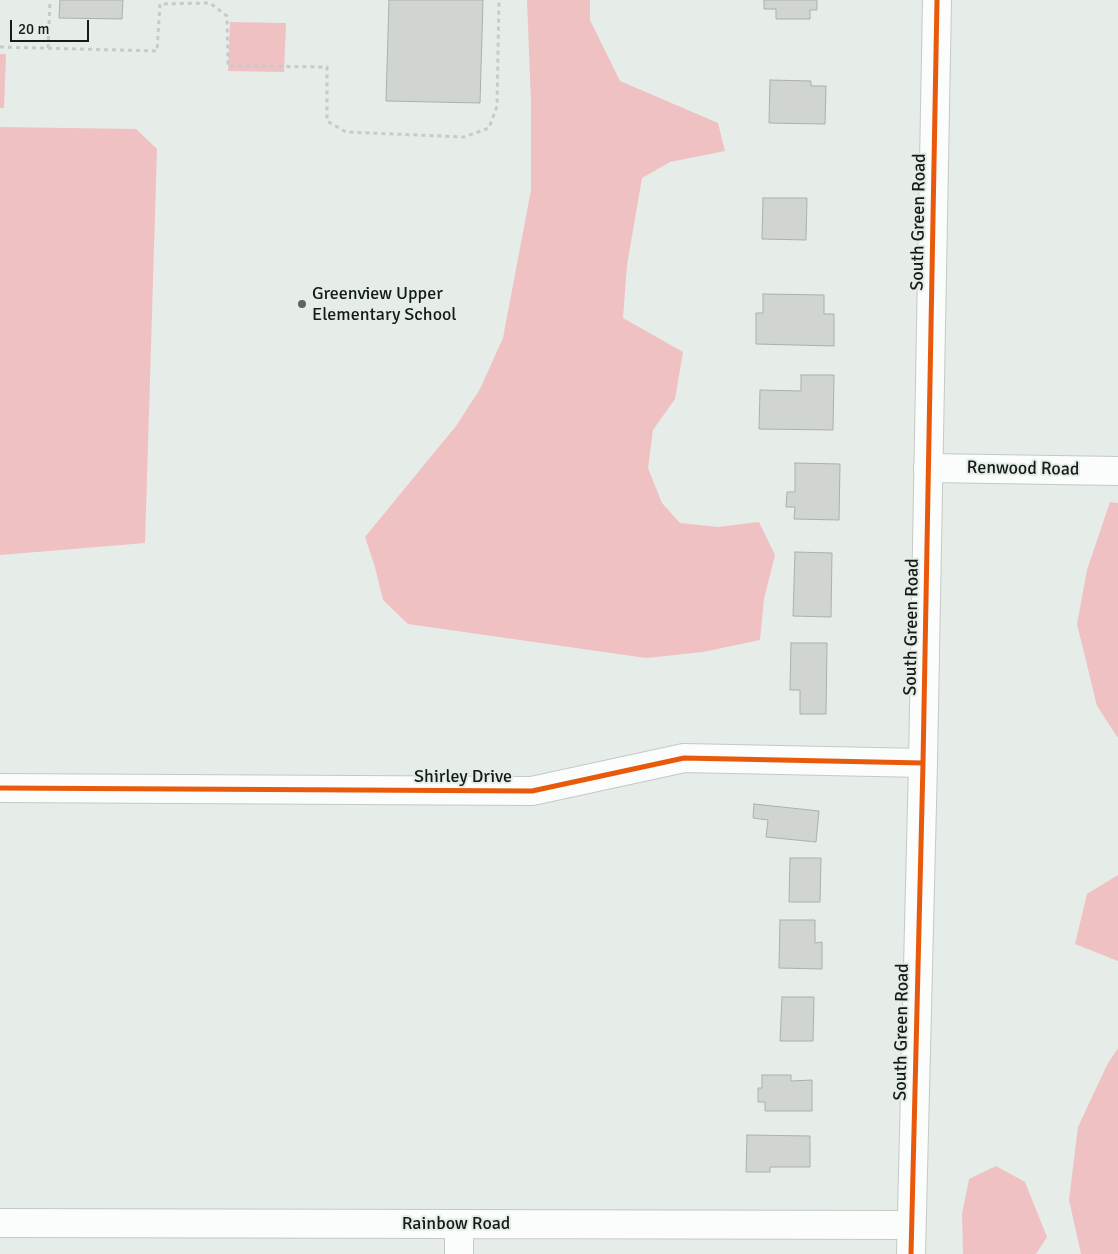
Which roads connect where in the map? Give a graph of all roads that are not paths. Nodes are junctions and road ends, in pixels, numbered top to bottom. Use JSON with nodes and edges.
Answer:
{"nodes":[{"id":1,"x":938,"y":0,"type":"edge"},
{"id":2,"x":928,"y":468,"type":"junction"},
{"id":3,"x":1118,"y":471,"type":"edge"},
{"id":4,"x":923,"y":763,"type":"junction"},
{"id":5,"x":0,"y":788,"type":"edge"},
{"id":6,"x":0,"y":1223,"type":"edge"},
{"id":7,"x":459,"y":1224,"type":"junction"},
{"id":8,"x":911,"y":1225,"type":"junction"},
{"id":9,"x":459,"y":1254,"type":"edge"},
{"id":10,"x":911,"y":1254,"type":"edge"}],
"edges":[{"from":1,"to":2,"type":"street","name":"South Green Road"},
{"from":2,"to":3,"type":"street","name":"Renwood Road"},
{"from":2,"to":4,"type":"street","name":"South Green Road"},
{"from":4,"to":5,"type":"street","name":"Shirley Drive"},
{"from":4,"to":8,"type":"street","name":"South Green Road"},
{"from":6,"to":7,"type":"street","name":"Rainbow Road"},
{"from":7,"to":8,"type":"street","name":"Rainbow Road"},
{"from":7,"to":9,"type":"street"},
{"from":8,"to":10,"type":"street","name":"South Green Road"}]}
